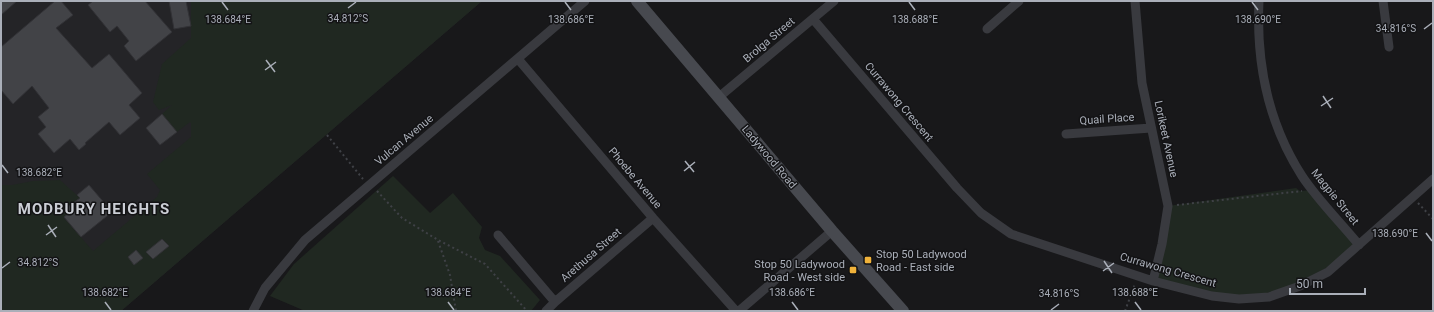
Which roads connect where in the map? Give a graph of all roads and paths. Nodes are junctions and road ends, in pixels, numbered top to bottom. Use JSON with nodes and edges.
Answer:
{"nodes":[{"id":1,"x":585,"y":1,"type":"edge"},
{"id":2,"x":637,"y":1,"type":"edge"},
{"id":3,"x":834,"y":1,"type":"edge"},
{"id":4,"x":1019,"y":1,"type":"edge"},
{"id":5,"x":1135,"y":1,"type":"edge"},
{"id":6,"x":1259,"y":1,"type":"edge"},
{"id":7,"x":1383,"y":1,"type":"edge"},
{"id":8,"x":813,"y":19,"type":"junction"},
{"id":9,"x":987,"y":29,"type":"dead end"},
{"id":10,"x":1389,"y":47,"type":"dead end"},
{"id":11,"x":518,"y":59,"type":"junction"},
{"id":12,"x":719,"y":97,"type":"junction"},
{"id":13,"x":1151,"y":128,"type":"junction"},
{"id":14,"x":1066,"y":134,"type":"dead end"},
{"id":15,"x":326,"y":135,"type":"dead end"},
{"id":16,"x":1433,"y":179,"type":"edge"},
{"id":17,"x":369,"y":185,"type":"junction"},
{"id":18,"x":1313,"y":190,"type":"junction"},
{"id":19,"x":1414,"y":198,"type":"junction"},
{"id":20,"x":1168,"y":206,"type":"junction"},
{"id":21,"x":653,"y":218,"type":"junction"},
{"id":22,"x":1433,"y":219,"type":"edge"},
{"id":23,"x":832,"y":231,"type":"junction"},
{"id":24,"x":498,"y":235,"type":"dead end"},
{"id":25,"x":438,"y":240,"type":"junction"},
{"id":26,"x":1359,"y":244,"type":"junction"},
{"id":27,"x":1138,"y":275,"type":"junction"},
{"id":28,"x":1153,"y":281,"type":"junction"},
{"id":29,"x":555,"y":302,"type":"junction"},
{"id":30,"x":254,"y":311,"type":"edge"},
{"id":31,"x":456,"y":311,"type":"edge"},
{"id":32,"x":527,"y":311,"type":"edge"},
{"id":33,"x":546,"y":311,"type":"edge"},
{"id":34,"x":736,"y":311,"type":"edge"},
{"id":35,"x":739,"y":311,"type":"edge"},
{"id":36,"x":903,"y":311,"type":"edge"},
{"id":37,"x":1125,"y":311,"type":"edge"}],
"edges":[{"from":1,"to":11,"type":"street","name":"Vulcan Avenue"},
{"from":2,"to":12,"type":"street","name":"Ladywood Road"},
{"from":3,"to":8,"type":"street","name":"Brolga Street"},
{"from":4,"to":9,"type":"street"},
{"from":5,"to":13,"type":"street","name":"Lorikeet Avenue"},
{"from":6,"to":18,"type":"street","name":"Magpie Street"},
{"from":7,"to":10,"type":"street"},
{"from":8,"to":12,"type":"street","name":"Brolga Street"},
{"from":8,"to":27,"type":"street","name":"Currawong Crescent"},
{"from":11,"to":17,"type":"street","name":"Vulcan Avenue"},
{"from":11,"to":21,"type":"street","name":"Phoebe Avenue"},
{"from":12,"to":23,"type":"street","name":"Ladywood Road"},
{"from":13,"to":14,"type":"street","name":"Quail Place"},
{"from":13,"to":20,"type":"street","name":"Lorikeet Avenue"},
{"from":15,"to":17,"type":"path"},
{"from":16,"to":19,"type":"street","name":"Currawong Crescent"},
{"from":17,"to":25,"type":"path"},
{"from":17,"to":30,"type":"street","name":"Vulcan Avenue"},
{"from":18,"to":20,"type":"path"},
{"from":18,"to":26,"type":"street","name":"Magpie Street"},
{"from":19,"to":22,"type":"path"},
{"from":19,"to":26,"type":"street","name":"Currawong Crescent"},
{"from":20,"to":28,"type":"street","name":"Lorikeet Avenue"},
{"from":21,"to":29,"type":"street","name":"Arethusa Street"},
{"from":21,"to":34,"type":"street","name":"Phoebe Avenue"},
{"from":23,"to":35,"type":"street"},
{"from":23,"to":36,"type":"street","name":"Ladywood Road"},
{"from":24,"to":29,"type":"street"},
{"from":25,"to":31,"type":"path"},
{"from":25,"to":32,"type":"path"},
{"from":26,"to":28,"type":"street","name":"Currawong Crescent"},
{"from":27,"to":28,"type":"street","name":"Currawong Crescent"},
{"from":27,"to":37,"type":"path"},
{"from":29,"to":33,"type":"street","name":"Arethusa Street"}]}
